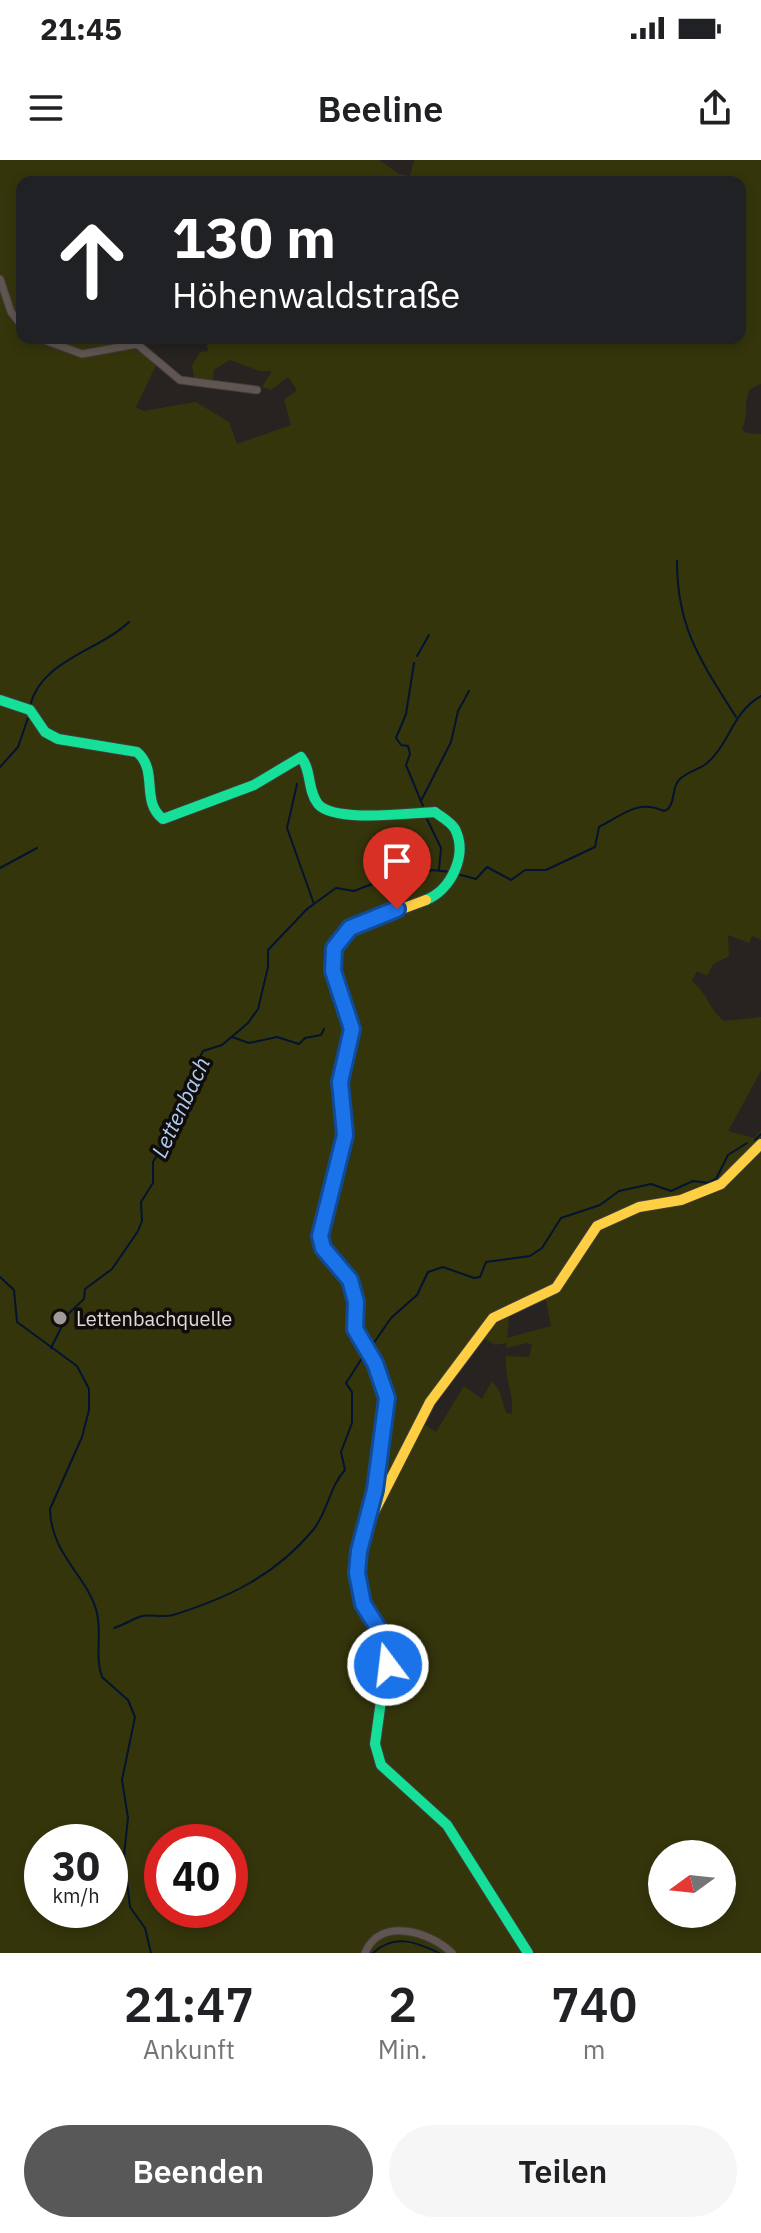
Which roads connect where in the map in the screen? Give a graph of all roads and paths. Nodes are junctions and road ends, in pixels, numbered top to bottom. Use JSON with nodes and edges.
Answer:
{"nodes":[{"id":1,"x":0,"y":279,"type":"edge"},
{"id":2,"x":16,"y":318,"type":"edge"},
{"id":3,"x":55,"y":344,"type":"edge"},
{"id":4,"x":137,"y":344,"type":"edge"},
{"id":5,"x":137,"y":344,"type":"edge"},
{"id":6,"x":257,"y":390,"type":"dead end"},
{"id":7,"x":0,"y":700,"type":"edge"},
{"id":8,"x":761,"y":1144,"type":"edge"},
{"id":9,"x":367,"y":1523,"type":"junction"},
{"id":10,"x":365,"y":1953,"type":"edge"},
{"id":11,"x":452,"y":1953,"type":"edge"},
{"id":12,"x":528,"y":1953,"type":"edge"}],
"edges":[{"from":1,"to":2,"type":"street"},
{"from":3,"to":5,"type":"street"},
{"from":4,"to":6,"type":"street"},
{"from":7,"to":9,"type":"street"},
{"from":8,"to":9,"type":"street"},
{"from":9,"to":12,"type":"street"},
{"from":10,"to":11,"type":"street"}]}
